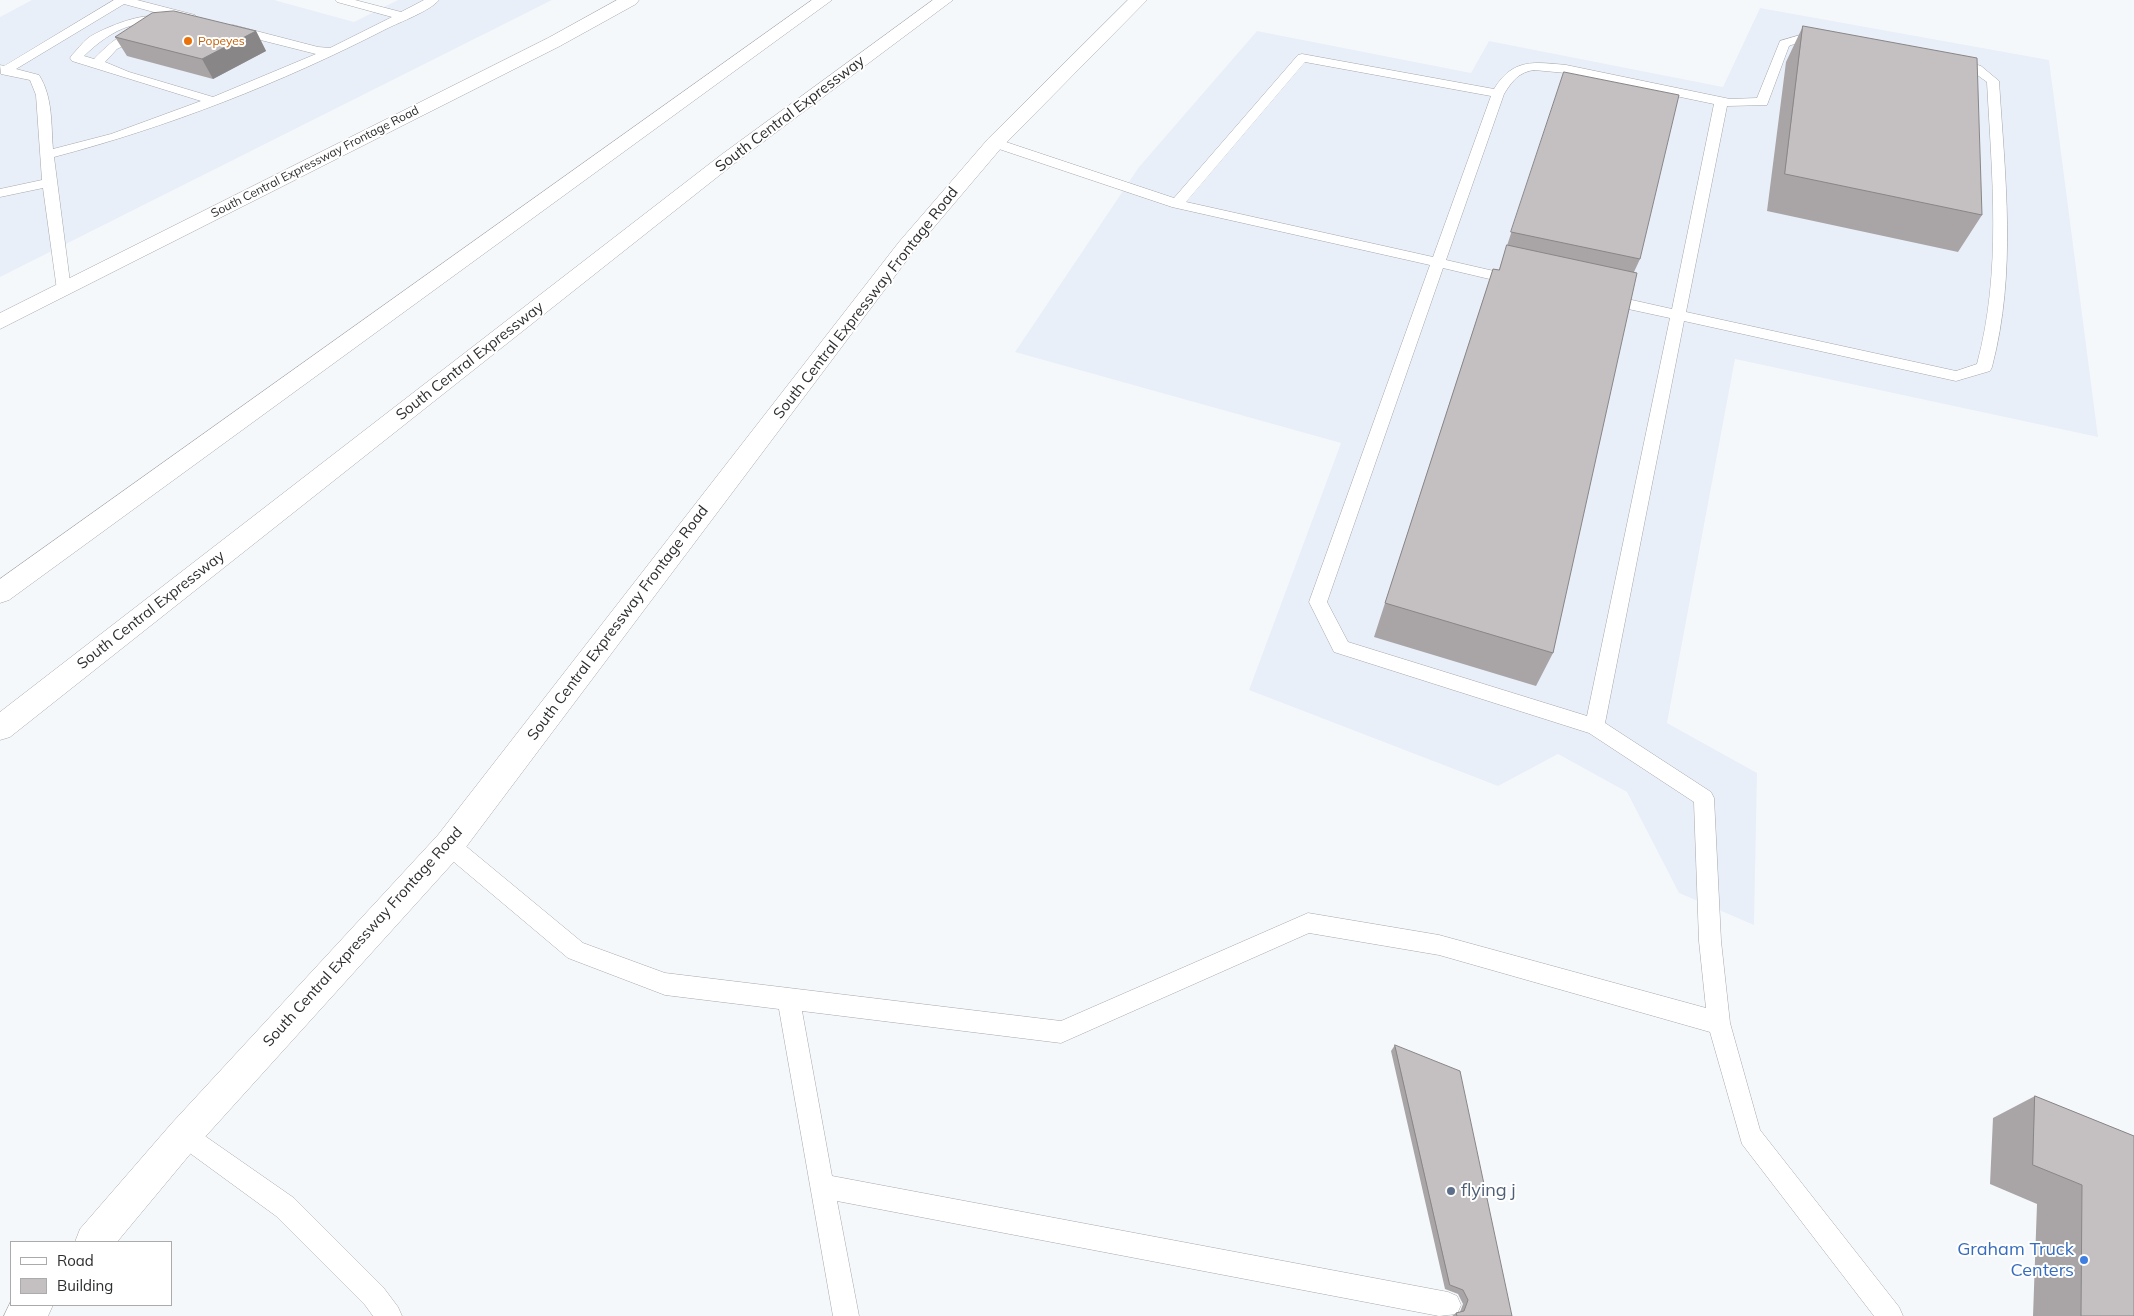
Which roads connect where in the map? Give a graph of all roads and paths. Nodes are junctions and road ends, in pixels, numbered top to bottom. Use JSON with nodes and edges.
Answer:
{"nodes":[{"id":1,"x":122,"y":0,"type":"edge"},
{"id":2,"x":341,"y":0,"type":"edge"},
{"id":3,"x":434,"y":0,"type":"edge"},
{"id":4,"x":630,"y":0,"type":"edge"},
{"id":5,"x":824,"y":0,"type":"edge"},
{"id":6,"x":944,"y":0,"type":"edge"},
{"id":7,"x":1138,"y":0,"type":"edge"},
{"id":8,"x":403,"y":16,"type":"junction"},
{"id":9,"x":206,"y":22,"type":"junction"},
{"id":10,"x":223,"y":26,"type":"edge"},
{"id":11,"x":1836,"y":39,"type":"edge"},
{"id":12,"x":332,"y":52,"type":"junction"},
{"id":13,"x":1945,"y":60,"type":"edge"},
{"id":14,"x":97,"y":63,"type":"junction"},
{"id":15,"x":3,"y":70,"type":"edge"},
{"id":16,"x":1498,"y":94,"type":"junction"},
{"id":17,"x":213,"y":101,"type":"junction"},
{"id":18,"x":1721,"y":102,"type":"junction"},
{"id":19,"x":994,"y":142,"type":"junction"},
{"id":20,"x":48,"y":155,"type":"junction"},
{"id":21,"x":49,"y":183,"type":"junction"},
{"id":22,"x":0,"y":193,"type":"edge"},
{"id":23,"x":1177,"y":204,"type":"junction"},
{"id":24,"x":1440,"y":263,"type":"junction"},
{"id":25,"x":1526,"y":282,"type":"edge"},
{"id":26,"x":64,"y":290,"type":"junction"},
{"id":27,"x":1593,"y":297,"type":"edge"},
{"id":28,"x":1679,"y":316,"type":"junction"},
{"id":29,"x":0,"y":322,"type":"edge"},
{"id":30,"x":0,"y":593,"type":"edge"},
{"id":31,"x":1595,"y":727,"type":"junction"},
{"id":32,"x":0,"y":728,"type":"edge"},
{"id":33,"x":449,"y":845,"type":"junction"},
{"id":34,"x":788,"y":999,"type":"junction"},
{"id":35,"x":1719,"y":1023,"type":"junction"},
{"id":36,"x":184,"y":1135,"type":"junction"},
{"id":37,"x":822,"y":1186,"type":"junction"},
{"id":38,"x":94,"y":1241,"type":"edge"},
{"id":39,"x":1448,"y":1305,"type":"dead end"},
{"id":40,"x":33,"y":1306,"type":"edge"},
{"id":41,"x":23,"y":1316,"type":"edge"},
{"id":42,"x":389,"y":1316,"type":"edge"},
{"id":43,"x":846,"y":1316,"type":"edge"},
{"id":44,"x":1890,"y":1316,"type":"edge"}],
"edges":[{"from":1,"to":9,"type":"lane"},
{"from":1,"to":15,"type":"lane"},
{"from":2,"to":8,"type":"lane"},
{"from":3,"to":8,"type":"lane"},
{"from":4,"to":26,"type":"main road","name":"South Central Expressway Frontage Road"},
{"from":5,"to":30,"type":"main road"},
{"from":6,"to":32,"type":"main road","name":"South Central Expressway"},
{"from":7,"to":19,"type":"main road","name":"South Central Expressway Frontage Road"},
{"from":8,"to":12,"type":"lane"},
{"from":9,"to":14,"type":"lane"},
{"from":9,"to":14,"type":"lane"},
{"from":10,"to":12,"type":"lane"},
{"from":11,"to":18,"type":"lane"},
{"from":12,"to":17,"type":"lane"},
{"from":13,"to":28,"type":"lane"},
{"from":14,"to":17,"type":"lane"},
{"from":15,"to":20,"type":"lane"},
{"from":16,"to":18,"type":"lane"},
{"from":16,"to":23,"type":"lane"},
{"from":16,"to":24,"type":"lane"},
{"from":17,"to":20,"type":"lane"},
{"from":18,"to":28,"type":"lane"},
{"from":19,"to":23,"type":"lane"},
{"from":19,"to":33,"type":"main road","name":"South Central Expressway Frontage Road"},
{"from":20,"to":21,"type":"lane"},
{"from":21,"to":22,"type":"lane"},
{"from":21,"to":26,"type":"lane"},
{"from":23,"to":24,"type":"lane"},
{"from":24,"to":25,"type":"lane"},
{"from":24,"to":31,"type":"lane"},
{"from":26,"to":29,"type":"main road","name":"South Central Expressway Frontage Road"},
{"from":27,"to":28,"type":"lane"},
{"from":28,"to":31,"type":"lane"},
{"from":31,"to":35,"type":"lane"},
{"from":33,"to":34,"type":"lane"},
{"from":33,"to":36,"type":"main road","name":"South Central Expressway Frontage Road"},
{"from":34,"to":35,"type":"lane"},
{"from":34,"to":37,"type":"lane"},
{"from":35,"to":44,"type":"lane"},
{"from":36,"to":38,"type":"main road","name":"South Central Expressway Frontage Road"},
{"from":36,"to":42,"type":"lane"},
{"from":37,"to":39,"type":"lane"},
{"from":37,"to":43,"type":"lane"},
{"from":40,"to":41,"type":"main road"}]}
